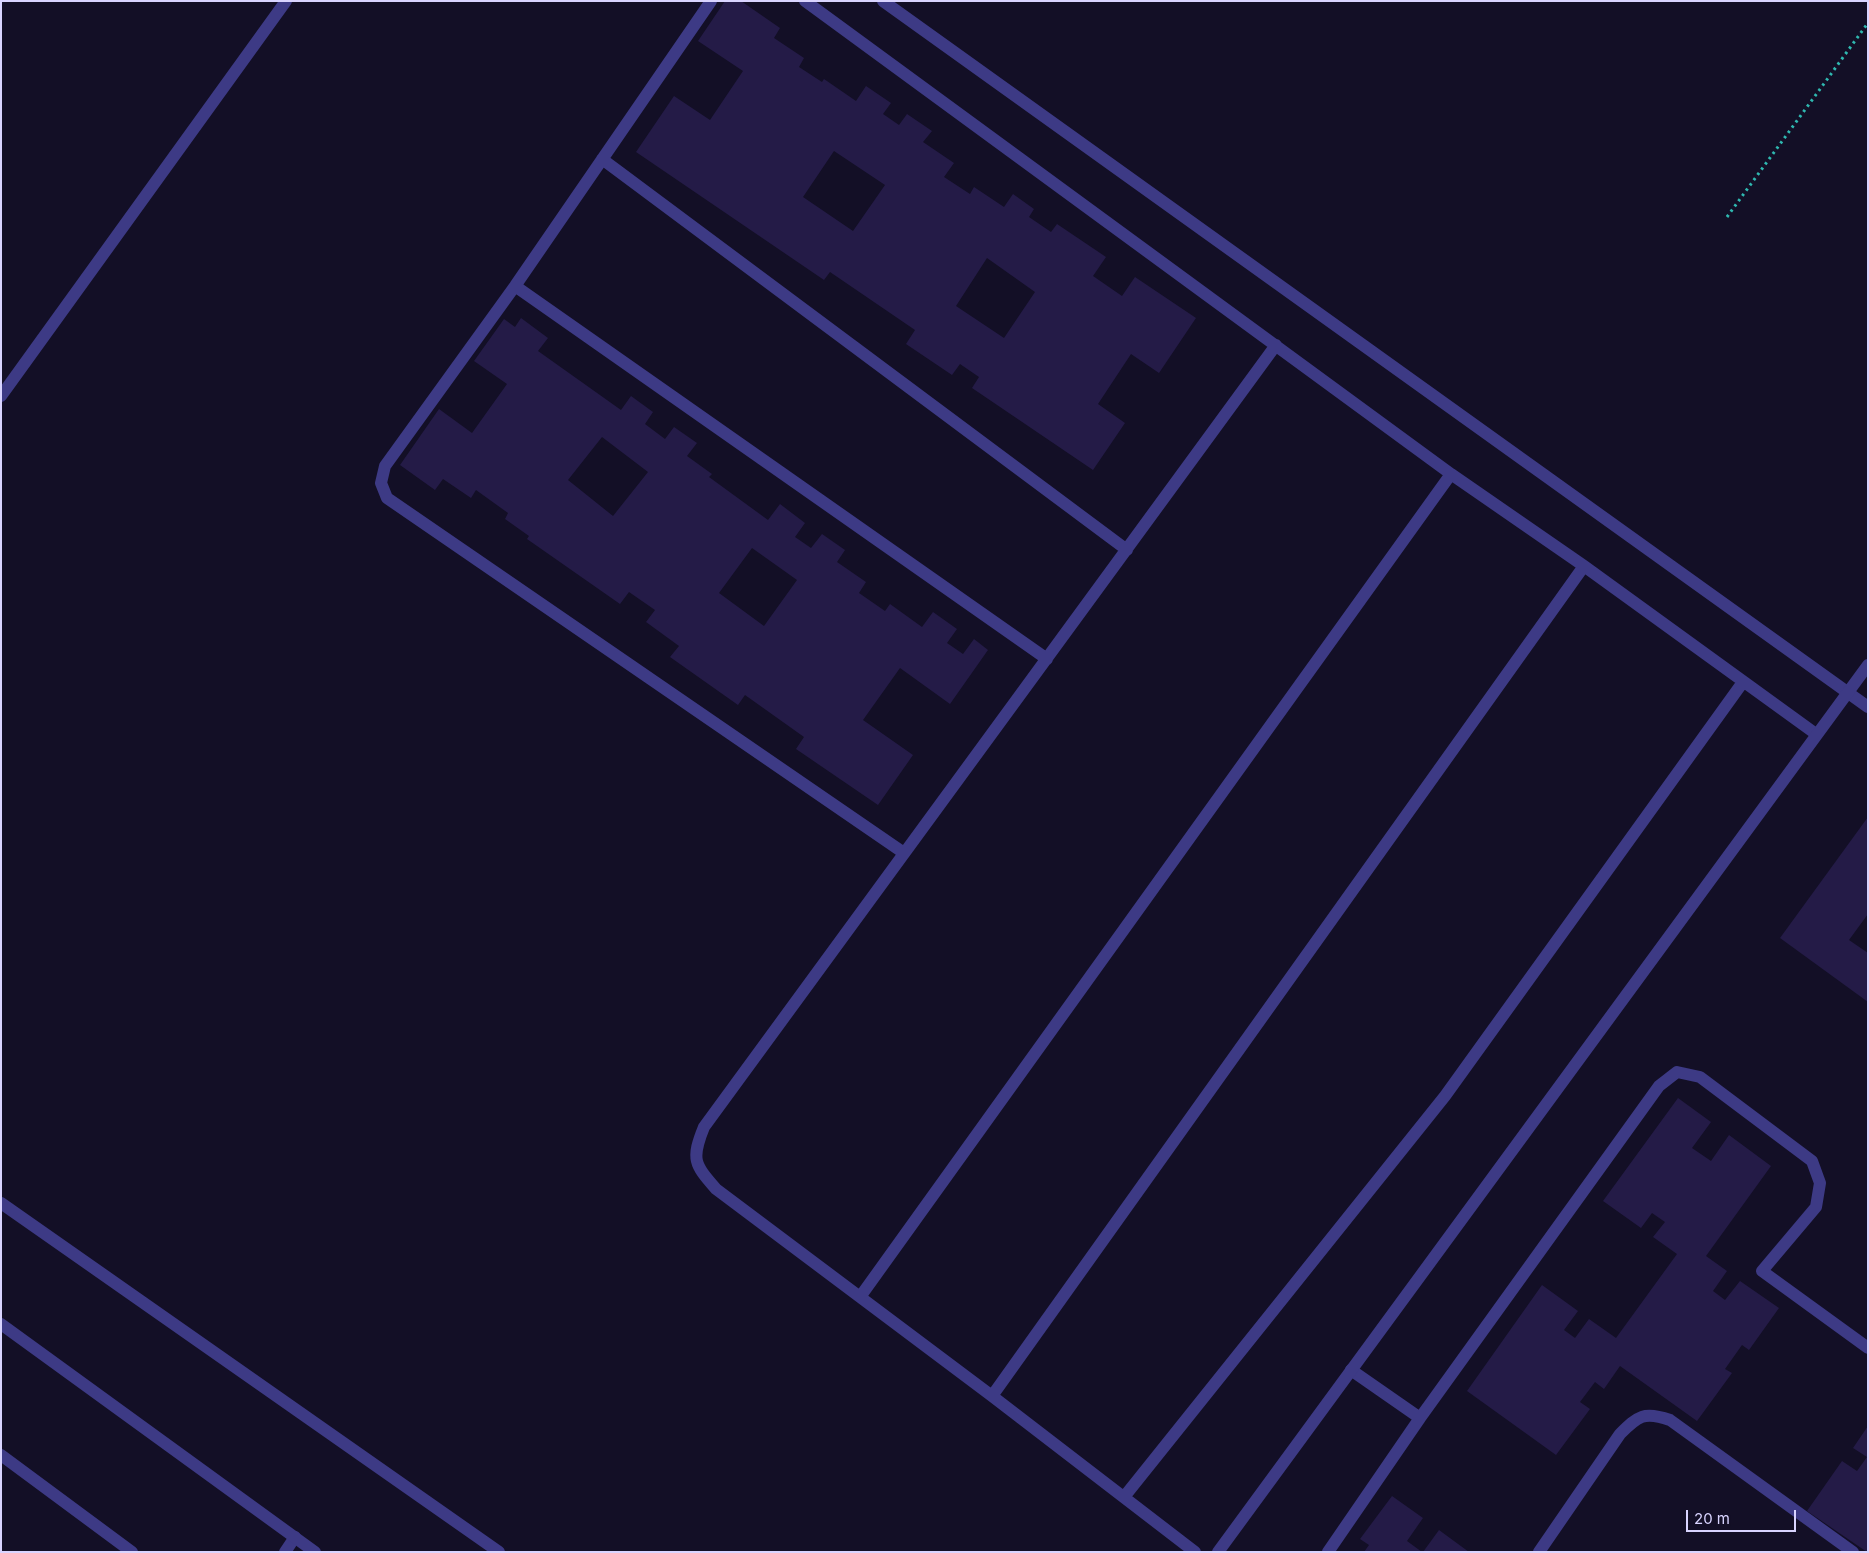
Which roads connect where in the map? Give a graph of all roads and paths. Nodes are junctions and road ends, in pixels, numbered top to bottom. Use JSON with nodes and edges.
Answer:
{"nodes":[{"id":1,"x":286,"y":1,"type":"edge"},
{"id":2,"x":711,"y":1,"type":"edge"},
{"id":3,"x":805,"y":1,"type":"edge"},
{"id":4,"x":883,"y":1,"type":"edge"},
{"id":5,"x":1868,"y":24,"type":"edge"},
{"id":6,"x":602,"y":159,"type":"junction"},
{"id":7,"x":1726,"y":217,"type":"dead end"},
{"id":8,"x":515,"y":286,"type":"junction"},
{"id":9,"x":1276,"y":346,"type":"junction"},
{"id":10,"x":1,"y":396,"type":"edge"},
{"id":11,"x":1451,"y":474,"type":"junction"},
{"id":12,"x":1127,"y":550,"type":"junction"},
{"id":13,"x":1584,"y":566,"type":"junction"},
{"id":14,"x":1047,"y":659,"type":"junction"},
{"id":15,"x":1868,"y":665,"type":"edge"},
{"id":16,"x":1743,"y":682,"type":"junction"},
{"id":17,"x":1847,"y":692,"type":"junction"},
{"id":18,"x":1868,"y":707,"type":"edge"},
{"id":19,"x":1816,"y":734,"type":"junction"},
{"id":20,"x":904,"y":853,"type":"junction"},
{"id":21,"x":1,"y":1203,"type":"edge"},
{"id":22,"x":860,"y":1297,"type":"junction"},
{"id":23,"x":1,"y":1324,"type":"edge"},
{"id":24,"x":1868,"y":1348,"type":"edge"},
{"id":25,"x":1351,"y":1370,"type":"junction"},
{"id":26,"x":992,"y":1396,"type":"junction"},
{"id":27,"x":1420,"y":1418,"type":"junction"},
{"id":28,"x":1,"y":1455,"type":"edge"},
{"id":29,"x":1124,"y":1497,"type":"junction"},
{"id":30,"x":295,"y":1537,"type":"junction"},
{"id":31,"x":132,"y":1552,"type":"edge"},
{"id":32,"x":284,"y":1552,"type":"edge"},
{"id":33,"x":315,"y":1552,"type":"edge"},
{"id":34,"x":499,"y":1552,"type":"edge"},
{"id":35,"x":1195,"y":1552,"type":"edge"},
{"id":36,"x":1218,"y":1552,"type":"edge"},
{"id":37,"x":1328,"y":1552,"type":"edge"},
{"id":38,"x":1539,"y":1552,"type":"edge"},
{"id":39,"x":1853,"y":1552,"type":"edge"}],
"edges":[{"from":1,"to":10,"type":"street"},
{"from":2,"to":6,"type":"street"},
{"from":3,"to":9,"type":"street"},
{"from":4,"to":17,"type":"street"},
{"from":5,"to":7,"type":"path"},
{"from":6,"to":8,"type":"street"},
{"from":6,"to":12,"type":"street"},
{"from":8,"to":14,"type":"street"},
{"from":8,"to":20,"type":"street"},
{"from":9,"to":11,"type":"street"},
{"from":9,"to":12,"type":"street"},
{"from":11,"to":13,"type":"street"},
{"from":11,"to":22,"type":"street"},
{"from":12,"to":14,"type":"street"},
{"from":13,"to":16,"type":"street"},
{"from":13,"to":26,"type":"street"},
{"from":14,"to":20,"type":"street"},
{"from":15,"to":17,"type":"street"},
{"from":16,"to":19,"type":"street"},
{"from":16,"to":29,"type":"street"},
{"from":17,"to":18,"type":"street"},
{"from":17,"to":19,"type":"street"},
{"from":19,"to":25,"type":"street"},
{"from":20,"to":22,"type":"street"},
{"from":21,"to":34,"type":"street"},
{"from":22,"to":26,"type":"street"},
{"from":23,"to":30,"type":"street"},
{"from":24,"to":27,"type":"street"},
{"from":25,"to":27,"type":"street"},
{"from":25,"to":36,"type":"street"},
{"from":26,"to":29,"type":"street"},
{"from":27,"to":37,"type":"street"},
{"from":28,"to":31,"type":"street"},
{"from":29,"to":35,"type":"street"},
{"from":30,"to":32,"type":"street"},
{"from":30,"to":33,"type":"street"},
{"from":38,"to":39,"type":"street"}]}
